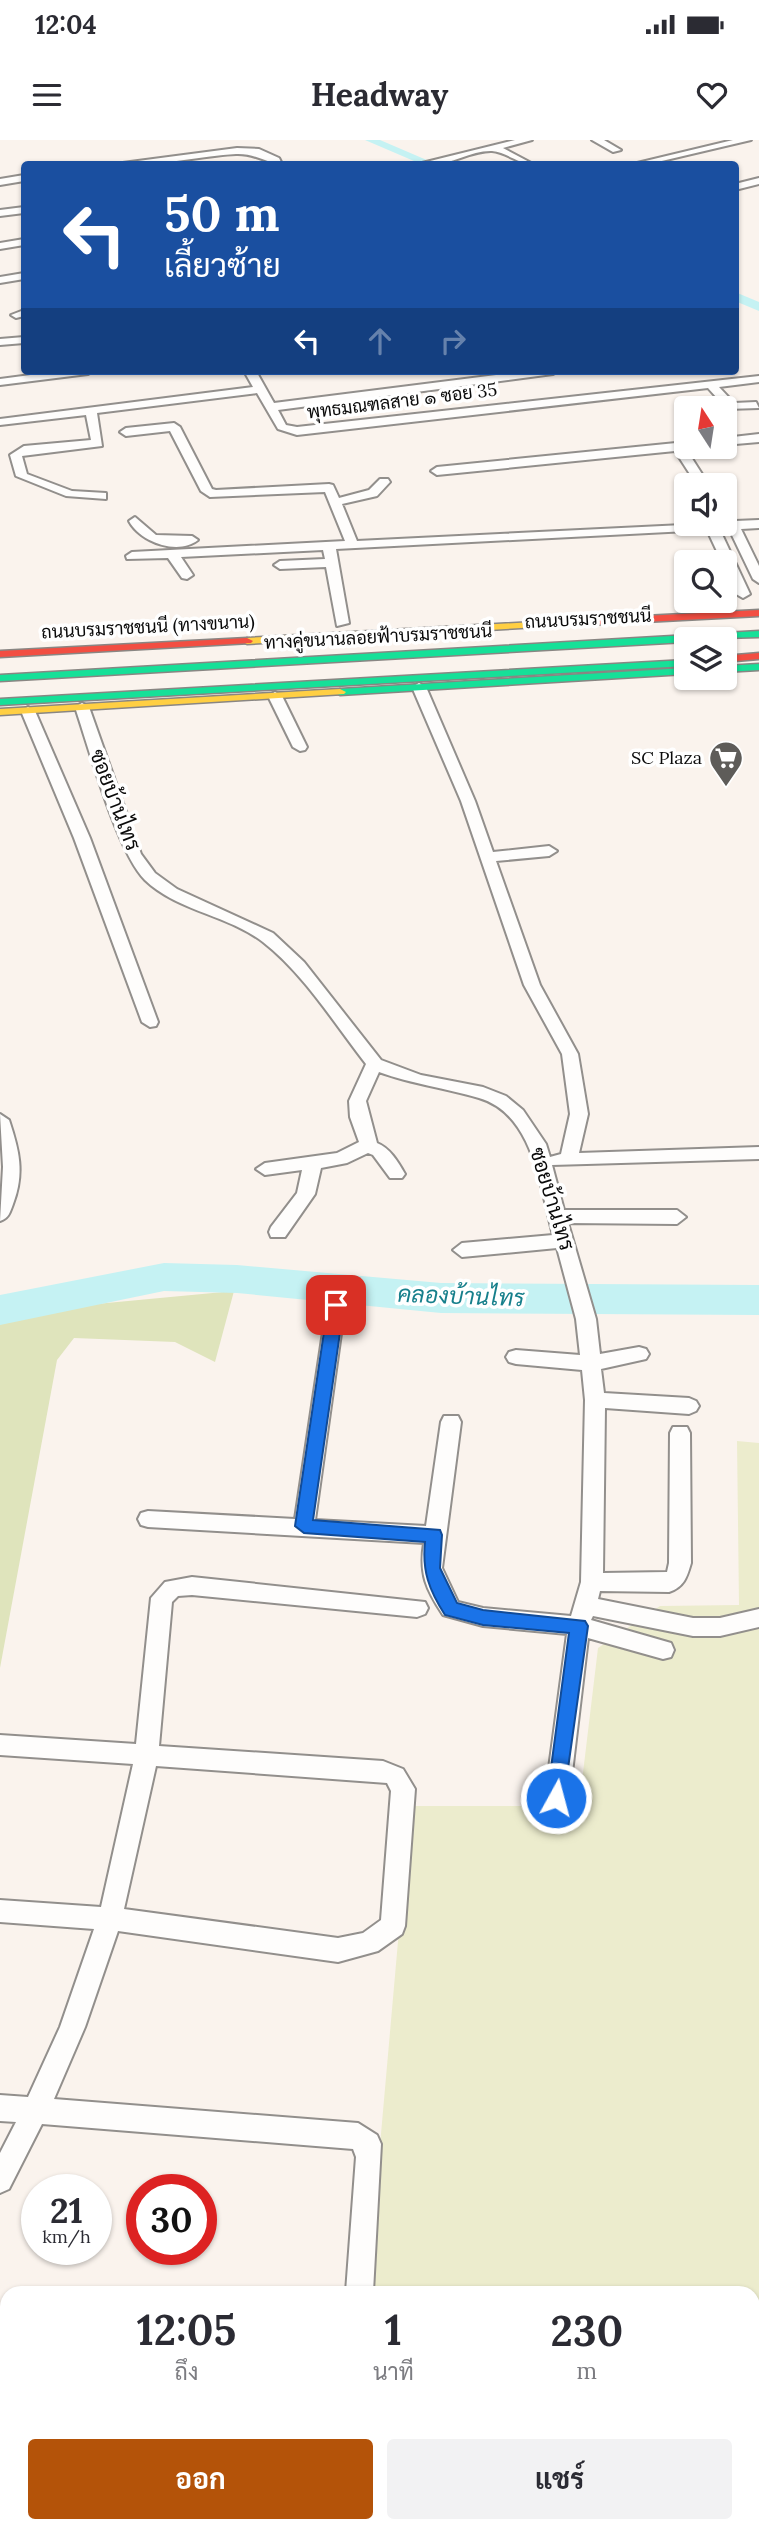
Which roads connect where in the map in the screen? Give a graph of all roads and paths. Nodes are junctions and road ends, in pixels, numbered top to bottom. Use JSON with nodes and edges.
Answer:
{"nodes":[{"id":1,"x":527,"y":140,"type":"edge"},
{"id":2,"x":597,"y":140,"type":"edge"},
{"id":3,"x":746,"y":140,"type":"edge"},
{"id":4,"x":495,"y":148,"type":"junction"},
{"id":5,"x":616,"y":150,"type":"dead end"},
{"id":6,"x":166,"y":161,"type":"edge"},
{"id":7,"x":276,"y":161,"type":"edge"},
{"id":8,"x":436,"y":161,"type":"edge"},
{"id":9,"x":523,"y":161,"type":"edge"},
{"id":10,"x":663,"y":161,"type":"edge"},
{"id":11,"x":21,"y":178,"type":"edge"},
{"id":12,"x":759,"y":181,"type":"edge"},
{"id":13,"x":0,"y":182,"type":"edge"},
{"id":14,"x":739,"y":186,"type":"edge"},
{"id":15,"x":21,"y":210,"type":"edge"},
{"id":16,"x":0,"y":213,"type":"edge"},
{"id":17,"x":21,"y":242,"type":"edge"},
{"id":18,"x":0,"y":246,"type":"edge"},
{"id":19,"x":21,"y":276,"type":"edge"},
{"id":20,"x":0,"y":280,"type":"edge"},
{"id":21,"x":21,"y":340,"type":"edge"},
{"id":22,"x":0,"y":342,"type":"edge"},
{"id":23,"x":56,"y":375,"type":"edge"},
{"id":24,"x":252,"y":375,"type":"edge"},
{"id":25,"x":522,"y":375,"type":"edge"},
{"id":26,"x":638,"y":377,"type":"dead end"},
{"id":27,"x":759,"y":379,"type":"edge"},
{"id":28,"x":0,"y":382,"type":"edge"},
{"id":29,"x":710,"y":384,"type":"junction"},
{"id":30,"x":261,"y":389,"type":"junction"},
{"id":31,"x":649,"y":390,"type":"junction"},
{"id":32,"x":756,"y":405,"type":"dead end"},
{"id":33,"x":272,"y":407,"type":"junction"},
{"id":34,"x":91,"y":411,"type":"junction"},
{"id":35,"x":0,"y":422,"type":"edge"},
{"id":36,"x":126,"y":432,"type":"dead end"},
{"id":37,"x":759,"y":438,"type":"edge"},
{"id":38,"x":737,"y":441,"type":"edge"},
{"id":39,"x":674,"y":448,"type":"edge"},
{"id":40,"x":437,"y":471,"type":"dead end"},
{"id":41,"x":384,"y":482,"type":"dead end"},
{"id":42,"x":102,"y":496,"type":"dead end"},
{"id":43,"x":337,"y":502,"type":"junction"},
{"id":44,"x":135,"y":522,"type":"dead end"},
{"id":45,"x":737,"y":524,"type":"edge"},
{"id":46,"x":759,"y":524,"type":"edge"},
{"id":47,"x":674,"y":527,"type":"edge"},
{"id":48,"x":617,"y":531,"type":"junction"},
{"id":49,"x":725,"y":536,"type":"edge"},
{"id":50,"x":729,"y":536,"type":"edge"},
{"id":51,"x":432,"y":541,"type":"junction"},
{"id":52,"x":354,"y":545,"type":"junction"},
{"id":53,"x":329,"y":546,"type":"junction"},
{"id":54,"x":534,"y":548,"type":"dead end"},
{"id":55,"x":207,"y":552,"type":"junction"},
{"id":56,"x":173,"y":554,"type":"junction"},
{"id":57,"x":132,"y":556,"type":"dead end"},
{"id":58,"x":438,"y":556,"type":"dead end"},
{"id":59,"x":330,"y":563,"type":"junction"},
{"id":60,"x":280,"y":565,"type":"dead end"},
{"id":61,"x":187,"y":575,"type":"dead end"},
{"id":62,"x":759,"y":579,"type":"edge"},
{"id":63,"x":342,"y":622,"type":"dead end"},
{"id":64,"x":758,"y":623,"type":"edge"},
{"id":65,"x":759,"y":645,"type":"edge"},
{"id":66,"x":737,"y":646,"type":"edge"},
{"id":67,"x":674,"y":650,"type":"edge"},
{"id":68,"x":759,"y":650,"type":"edge"},
{"id":69,"x":737,"y":651,"type":"edge"},
{"id":70,"x":0,"y":654,"type":"edge"},
{"id":71,"x":674,"y":655,"type":"edge"},
{"id":72,"x":759,"y":656,"type":"edge"},
{"id":73,"x":737,"y":658,"type":"edge"},
{"id":74,"x":0,"y":662,"type":"edge"},
{"id":75,"x":674,"y":664,"type":"edge"},
{"id":76,"x":759,"y":667,"type":"edge"},
{"id":77,"x":737,"y":668,"type":"edge"},
{"id":78,"x":0,"y":672,"type":"edge"},
{"id":79,"x":674,"y":672,"type":"edge"},
{"id":80,"x":0,"y":678,"type":"edge"},
{"id":81,"x":419,"y":687,"type":"junction"},
{"id":82,"x":0,"y":692,"type":"edge"},
{"id":83,"x":275,"y":696,"type":"junction"},
{"id":84,"x":0,"y":702,"type":"edge"},
{"id":85,"x":82,"y":707,"type":"junction"},
{"id":86,"x":28,"y":711,"type":"junction"},
{"id":87,"x":0,"y":712,"type":"edge"},
{"id":88,"x":300,"y":747,"type":"dead end"},
{"id":89,"x":549,"y":851,"type":"dead end"},
{"id":90,"x":487,"y":858,"type":"junction"},
{"id":91,"x":150,"y":1022,"type":"dead end"},
{"id":92,"x":375,"y":1064,"type":"junction"},
{"id":93,"x":0,"y":1120,"type":"edge"},
{"id":94,"x":367,"y":1146,"type":"junction"},
{"id":95,"x":759,"y":1153,"type":"edge"},
{"id":96,"x":568,"y":1160,"type":"junction"},
{"id":97,"x":542,"y":1161,"type":"junction"},
{"id":98,"x":313,"y":1163,"type":"junction"},
{"id":99,"x":265,"y":1169,"type":"dead end"},
{"id":100,"x":396,"y":1174,"type":"dead end"},
{"id":101,"x":0,"y":1214,"type":"edge"},
{"id":102,"x":559,"y":1216,"type":"junction"},
{"id":103,"x":677,"y":1217,"type":"dead end"},
{"id":104,"x":278,"y":1232,"type":"dead end"},
{"id":105,"x":566,"y":1240,"type":"junction"},
{"id":106,"x":462,"y":1250,"type":"dead end"},
{"id":107,"x":336,"y":1305,"type":"dead end"},
{"id":108,"x":639,"y":1354,"type":"dead end"},
{"id":109,"x":516,"y":1357,"type":"dead end"},
{"id":110,"x":593,"y":1363,"type":"junction"},
{"id":111,"x":595,"y":1400,"type":"junction"},
{"id":112,"x":689,"y":1406,"type":"dead end"},
{"id":113,"x":451,"y":1422,"type":"dead end"},
{"id":114,"x":680,"y":1433,"type":"dead end"},
{"id":115,"x":148,"y":1519,"type":"dead end"},
{"id":116,"x":304,"y":1526,"type":"junction"},
{"id":117,"x":434,"y":1535,"type":"junction"},
{"id":118,"x":592,"y":1581,"type":"junction"},
{"id":119,"x":417,"y":1608,"type":"dead end"},
{"id":120,"x":582,"y":1616,"type":"junction"},
{"id":121,"x":759,"y":1618,"type":"edge"},
{"id":122,"x":663,"y":1650,"type":"dead end"},
{"id":123,"x":0,"y":1745,"type":"edge"},
{"id":124,"x":146,"y":1757,"type":"junction"},
{"id":125,"x":556,"y":1798,"type":"dead end"},
{"id":126,"x":0,"y":1911,"type":"edge"},
{"id":127,"x":111,"y":1919,"type":"junction"},
{"id":128,"x":0,"y":2108,"type":"edge"},
{"id":129,"x":38,"y":2111,"type":"junction"},
{"id":130,"x":0,"y":2180,"type":"edge"},
{"id":131,"x":360,"y":2286,"type":"edge"}],
"edges":[{"from":1,"to":4,"type":"street"},
{"from":2,"to":5,"type":"street"},
{"from":3,"to":10,"type":"street"},
{"from":4,"to":8,"type":"street"},
{"from":4,"to":9,"type":"street"},
{"from":6,"to":7,"type":"street"},
{"from":11,"to":13,"type":"street"},
{"from":12,"to":14,"type":"street"},
{"from":15,"to":16,"type":"street"},
{"from":17,"to":18,"type":"street"},
{"from":19,"to":20,"type":"street"},
{"from":21,"to":22,"type":"street"},
{"from":23,"to":28,"type":"street"},
{"from":24,"to":30,"type":"street","name":"พุทธมณฑลสาย ๑ ซอย 35"},
{"from":25,"to":33,"type":"street"},
{"from":26,"to":31,"type":"street"},
{"from":27,"to":29,"type":"street","name":"พุทธมณฑลสาย ๑ ซอย 35"},
{"from":29,"to":31,"type":"street","name":"พุทธมณฑลสาย ๑ ซอย 35"},
{"from":29,"to":32,"type":"street"},
{"from":30,"to":33,"type":"street","name":"พุทธมณฑลสาย ๑ ซอย 35"},
{"from":30,"to":34,"type":"street"},
{"from":31,"to":33,"type":"street","name":"พุทธมณฑลสาย ๑ ซอย 35"},
{"from":34,"to":35,"type":"street"},
{"from":34,"to":42,"type":"street"},
{"from":36,"to":43,"type":"street"},
{"from":37,"to":38,"type":"street"},
{"from":39,"to":40,"type":"street"},
{"from":41,"to":43,"type":"street"},
{"from":43,"to":52,"type":"street"},
{"from":44,"to":55,"type":"street"},
{"from":45,"to":46,"type":"street"},
{"from":47,"to":48,"type":"street"},
{"from":48,"to":51,"type":"street"},
{"from":48,"to":54,"type":"street"},
{"from":49,"to":64,"type":"street"},
{"from":50,"to":62,"type":"street"},
{"from":51,"to":52,"type":"street"},
{"from":51,"to":58,"type":"street"},
{"from":52,"to":53,"type":"street"},
{"from":53,"to":55,"type":"street"},
{"from":53,"to":59,"type":"street"},
{"from":55,"to":56,"type":"street"},
{"from":56,"to":57,"type":"street"},
{"from":56,"to":61,"type":"street"},
{"from":59,"to":60,"type":"street"},
{"from":59,"to":63,"type":"street"},
{"from":64,"to":70,"type":"main road","name":"ถนนบรมราชชนนี (ทางขนาน)"},
{"from":64,"to":74,"type":"main road"},
{"from":64,"to":78,"type":"main road","name":"ถนนบรมราชชนนี"},
{"from":64,"to":80,"type":"main road","name":"ทางคู่ขนานลอยฟ้าบรมราชชนนี"},
{"from":65,"to":66,"type":"main road"},
{"from":67,"to":82,"type":"main road","name":"ทางคู่ขนานลอยฟ้าบรมราชชนนี"},
{"from":68,"to":69,"type":"main road"},
{"from":71,"to":82,"type":"main road","name":"ถนนบรมราชชนนี"},
{"from":72,"to":73,"type":"main road"},
{"from":75,"to":84,"type":"main road"},
{"from":76,"to":77,"type":"main road"},
{"from":79,"to":81,"type":"main road"},
{"from":81,"to":83,"type":"main road"},
{"from":81,"to":90,"type":"street"},
{"from":83,"to":85,"type":"main road"},
{"from":83,"to":88,"type":"street"},
{"from":85,"to":86,"type":"main road"},
{"from":85,"to":92,"type":"street","name":"ซอยบ้านไทร"},
{"from":86,"to":87,"type":"main road"},
{"from":86,"to":91,"type":"street"},
{"from":89,"to":90,"type":"street"},
{"from":90,"to":96,"type":"street"},
{"from":92,"to":94,"type":"street"},
{"from":92,"to":97,"type":"street","name":"ซอยบ้านไทร"},
{"from":93,"to":101,"type":"street"},
{"from":94,"to":98,"type":"street"},
{"from":94,"to":100,"type":"street"},
{"from":95,"to":96,"type":"street"},
{"from":96,"to":97,"type":"street"},
{"from":97,"to":102,"type":"street","name":"ซอยบ้านไทร"},
{"from":98,"to":99,"type":"street"},
{"from":98,"to":104,"type":"street"},
{"from":102,"to":103,"type":"street"},
{"from":102,"to":105,"type":"street","name":"ซอยบ้านไทร"},
{"from":105,"to":106,"type":"street"},
{"from":105,"to":110,"type":"street","name":"ซอยบ้านไทร"},
{"from":107,"to":116,"type":"street"},
{"from":108,"to":110,"type":"street"},
{"from":109,"to":110,"type":"street"},
{"from":110,"to":111,"type":"street","name":"ซอยบ้านไทร"},
{"from":111,"to":112,"type":"street"},
{"from":111,"to":118,"type":"street","name":"ซอยบ้านไทร"},
{"from":113,"to":117,"type":"street"},
{"from":114,"to":118,"type":"street"},
{"from":115,"to":116,"type":"street"},
{"from":116,"to":117,"type":"street"},
{"from":117,"to":120,"type":"street"},
{"from":118,"to":120,"type":"street","name":"ซอยบ้านไทร"},
{"from":119,"to":124,"type":"street"},
{"from":120,"to":121,"type":"street"},
{"from":120,"to":122,"type":"street"},
{"from":120,"to":125,"type":"street","name":"ซอยบ้านไทร"},
{"from":123,"to":124,"type":"street"},
{"from":124,"to":127,"type":"street"},
{"from":124,"to":127,"type":"street"},
{"from":126,"to":127,"type":"street"},
{"from":127,"to":129,"type":"street"},
{"from":128,"to":129,"type":"street"},
{"from":129,"to":130,"type":"street"},
{"from":129,"to":131,"type":"street"}]}
